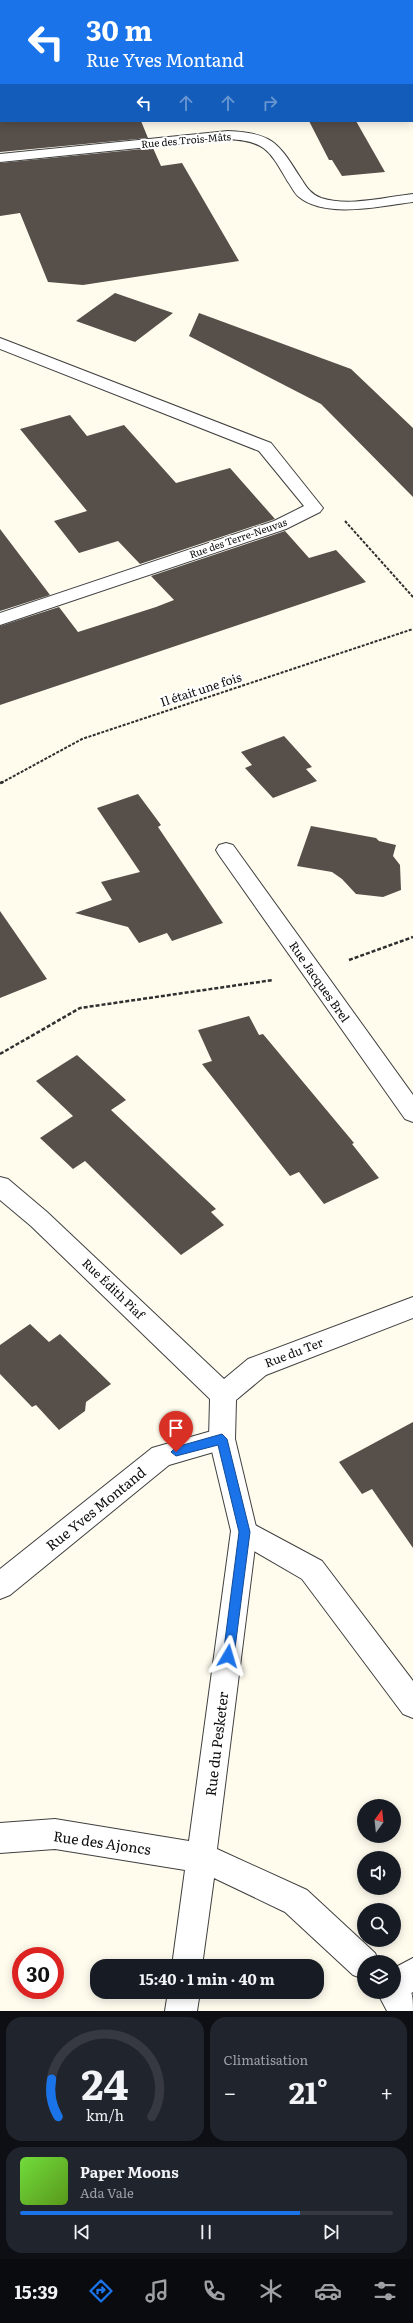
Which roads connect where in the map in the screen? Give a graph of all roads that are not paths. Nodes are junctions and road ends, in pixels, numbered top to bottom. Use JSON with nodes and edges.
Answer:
{"nodes":[{"id":1,"x":0,"y":158,"type":"edge"},
{"id":2,"x":413,"y":198,"type":"edge"},
{"id":3,"x":0,"y":343,"type":"edge"},
{"id":4,"x":0,"y":619,"type":"edge"},
{"id":5,"x":226,"y":850,"type":"dead end"},
{"id":6,"x":413,"y":1113,"type":"edge"},
{"id":7,"x":0,"y":1186,"type":"edge"},
{"id":8,"x":413,"y":1307,"type":"edge"},
{"id":9,"x":223,"y":1395,"type":"junction"},
{"id":10,"x":222,"y":1439,"type":"junction"},
{"id":11,"x":244,"y":1532,"type":"junction"},
{"id":12,"x":0,"y":1586,"type":"edge"},
{"id":13,"x":413,"y":1704,"type":"edge"},
{"id":14,"x":0,"y":1838,"type":"edge"},
{"id":15,"x":203,"y":1858,"type":"junction"},
{"id":16,"x":357,"y":1958,"type":"edge"},
{"id":17,"x":188,"y":1959,"type":"edge"},
{"id":18,"x":413,"y":1973,"type":"edge"},
{"id":19,"x":401,"y":1982,"type":"edge"},
{"id":20,"x":183,"y":1999,"type":"edge"},
{"id":21,"x":398,"y":1999,"type":"edge"},
{"id":22,"x":181,"y":2011,"type":"edge"},
{"id":23,"x":406,"y":2011,"type":"edge"}],
"edges":[{"from":1,"to":2,"type":"street","name":"Rue des Trois-Mâts"},
{"from":3,"to":4,"type":"street","name":"Rue des Terre-Neuvas"},
{"from":5,"to":6,"type":"street","name":"Rue Jacques Brel"},
{"from":7,"to":9,"type":"street","name":"Rue Édith Piaf"},
{"from":8,"to":9,"type":"street","name":"Rue du Ter"},
{"from":9,"to":10,"type":"street"},
{"from":10,"to":11,"type":"street","name":"Rue du Pesketer"},
{"from":10,"to":12,"type":"street","name":"Rue Yves Montand"},
{"from":11,"to":13,"type":"street"},
{"from":11,"to":15,"type":"street","name":"Rue du Pesketer"},
{"from":14,"to":15,"type":"street","name":"Rue des Ajoncs"},
{"from":15,"to":16,"type":"street"},
{"from":15,"to":17,"type":"street","name":"Rue du Pesketer"},
{"from":18,"to":19,"type":"street"},
{"from":20,"to":22,"type":"street"},
{"from":21,"to":23,"type":"street"}]}
